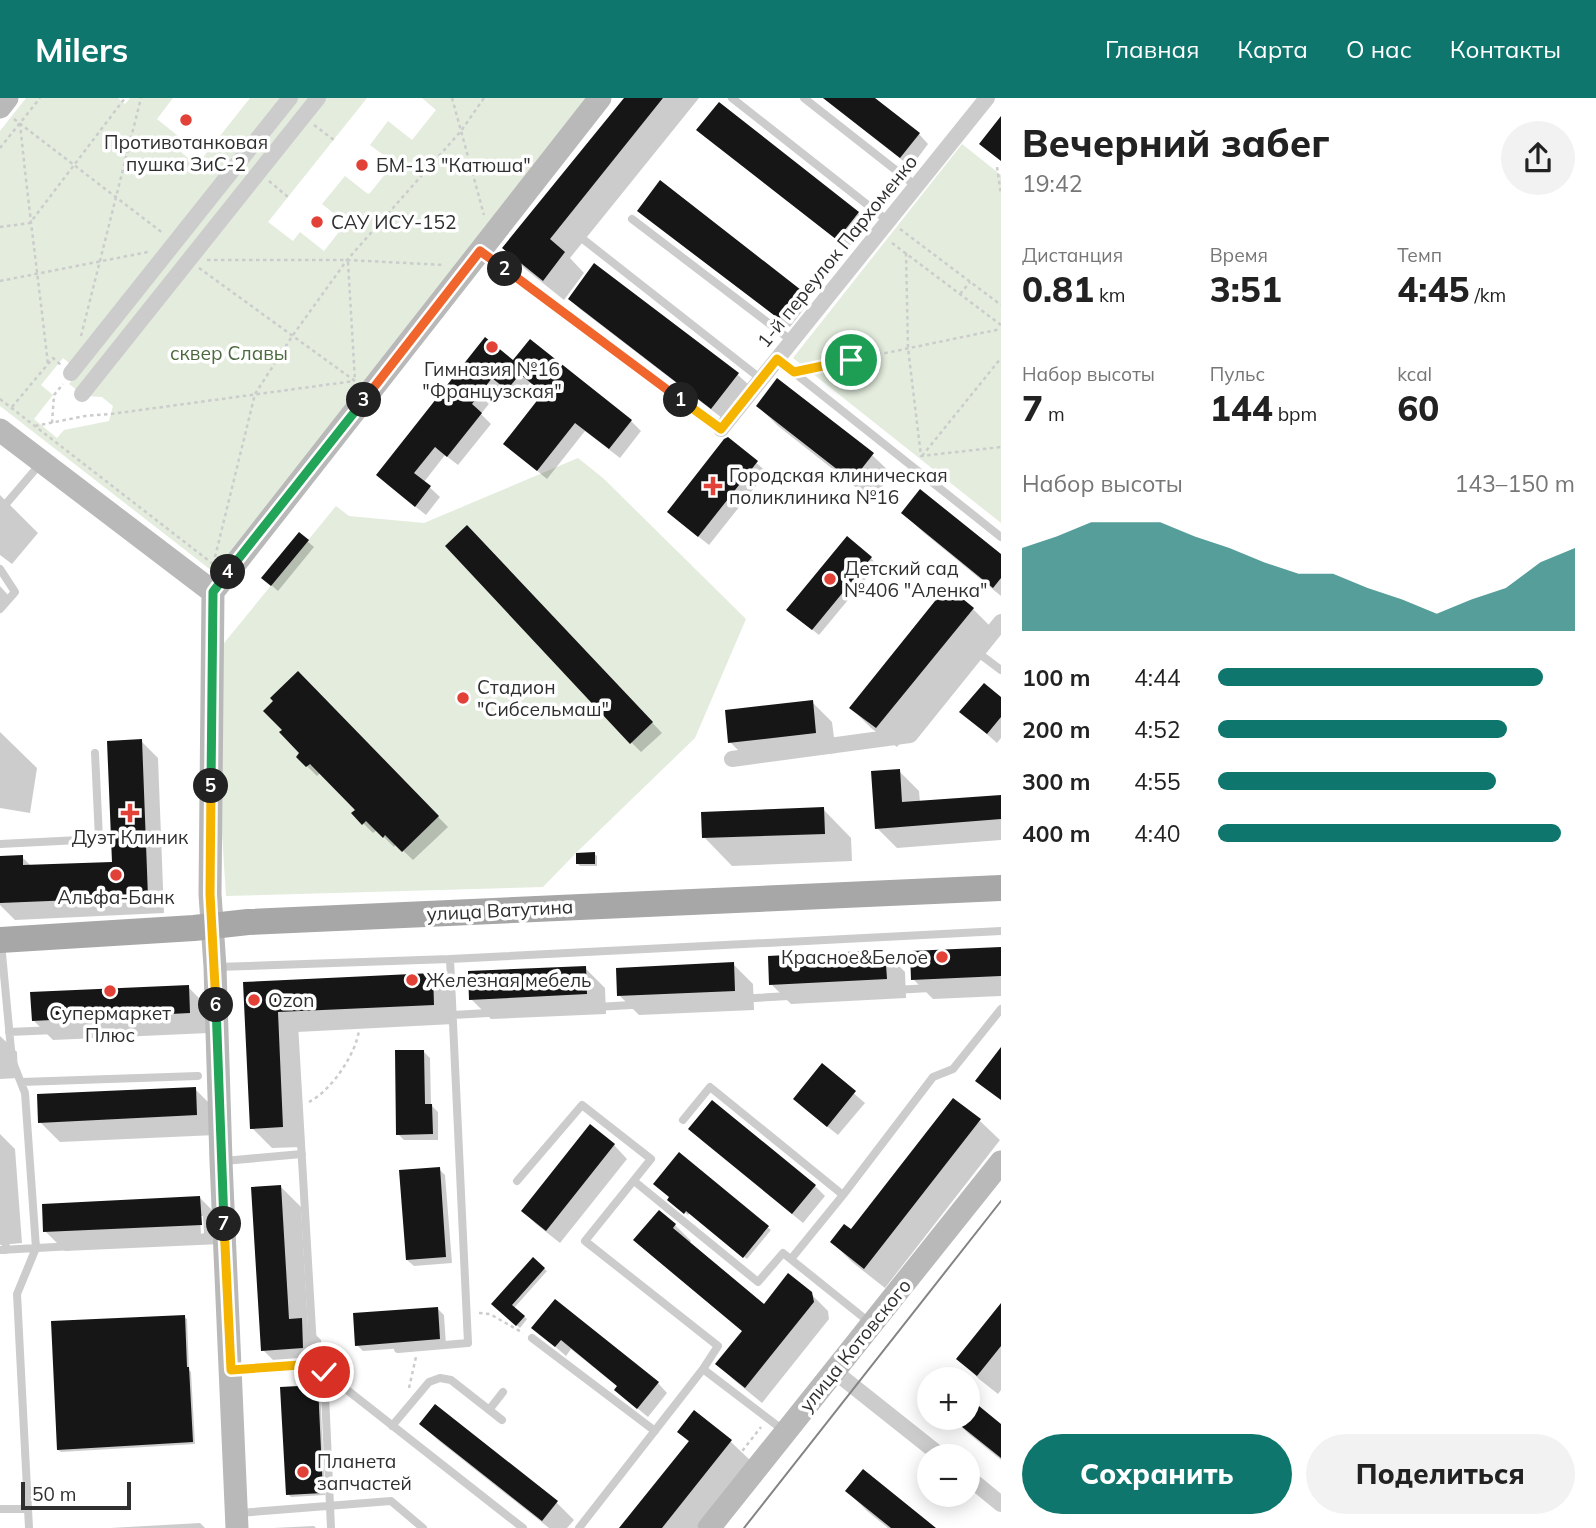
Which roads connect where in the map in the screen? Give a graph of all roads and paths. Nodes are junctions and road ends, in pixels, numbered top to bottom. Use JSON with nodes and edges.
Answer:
{"nodes":[{"id":1,"x":40,"y":98,"type":"edge"},
{"id":2,"x":125,"y":98,"type":"edge"},
{"id":3,"x":141,"y":98,"type":"edge"},
{"id":4,"x":290,"y":98,"type":"edge"},
{"id":5,"x":318,"y":98,"type":"edge"},
{"id":6,"x":452,"y":98,"type":"edge"},
{"id":7,"x":484,"y":98,"type":"edge"},
{"id":8,"x":600,"y":98,"type":"edge"},
{"id":9,"x":688,"y":98,"type":"edge"},
{"id":10,"x":732,"y":98,"type":"edge"},
{"id":11,"x":804,"y":98,"type":"edge"},
{"id":12,"x":987,"y":98,"type":"edge"},
{"id":13,"x":6,"y":107,"type":"edge"},
{"id":14,"x":20,"y":123,"type":"junction"},
{"id":15,"x":461,"y":131,"type":"junction"},
{"id":16,"x":0,"y":148,"type":"edge"},
{"id":17,"x":73,"y":165,"type":"junction"},
{"id":18,"x":998,"y":167,"type":"dead end"},
{"id":19,"x":916,"y":186,"type":"junction"},
{"id":20,"x":1001,"y":194,"type":"edge"},
{"id":21,"x":116,"y":199,"type":"junction"},
{"id":22,"x":484,"y":215,"type":"dead end"},
{"id":23,"x":632,"y":219,"type":"dead end"},
{"id":24,"x":30,"y":223,"type":"junction"},
{"id":25,"x":0,"y":227,"type":"edge"},
{"id":26,"x":884,"y":227,"type":"junction"},
{"id":27,"x":174,"y":245,"type":"junction"},
{"id":28,"x":480,"y":251,"type":"junction"},
{"id":29,"x":906,"y":253,"type":"junction"},
{"id":30,"x":347,"y":260,"type":"junction"},
{"id":31,"x":189,"y":261,"type":"junction"},
{"id":32,"x":100,"y":262,"type":"junction"},
{"id":33,"x":445,"y":265,"type":"dead end"},
{"id":34,"x":38,"y":274,"type":"junction"},
{"id":35,"x":0,"y":281,"type":"edge"},
{"id":36,"x":970,"y":282,"type":"junction"},
{"id":37,"x":960,"y":294,"type":"junction"},
{"id":38,"x":1001,"y":305,"type":"edge"},
{"id":39,"x":1001,"y":327,"type":"edge"},
{"id":40,"x":293,"y":335,"type":"junction"},
{"id":41,"x":80,"y":340,"type":"dead end"},
{"id":42,"x":792,"y":341,"type":"junction"},
{"id":43,"x":908,"y":348,"type":"junction"},
{"id":44,"x":1001,"y":358,"type":"edge"},
{"id":45,"x":777,"y":359,"type":"junction"},
{"id":46,"x":48,"y":365,"type":"junction"},
{"id":47,"x":794,"y":372,"type":"junction"},
{"id":48,"x":71,"y":373,"type":"junction"},
{"id":49,"x":761,"y":379,"type":"junction"},
{"id":50,"x":363,"y":386,"type":"junction"},
{"id":51,"x":82,"y":394,"type":"dead end"},
{"id":52,"x":255,"y":394,"type":"junction"},
{"id":53,"x":0,"y":399,"type":"edge"},
{"id":54,"x":11,"y":408,"type":"junction"},
{"id":55,"x":52,"y":423,"type":"junction"},
{"id":56,"x":36,"y":426,"type":"junction"},
{"id":57,"x":721,"y":429,"type":"joint"},
{"id":58,"x":0,"y":430,"type":"edge"},
{"id":59,"x":1001,"y":447,"type":"edge"},
{"id":60,"x":922,"y":456,"type":"junction"},
{"id":61,"x":41,"y":462,"type":"junction"},
{"id":62,"x":0,"y":511,"type":"edge"},
{"id":63,"x":1001,"y":537,"type":"edge"},
{"id":64,"x":223,"y":565,"type":"junction"},
{"id":65,"x":0,"y":569,"type":"edge"},
{"id":66,"x":213,"y":592,"type":"junction"},
{"id":67,"x":0,"y":609,"type":"edge"},
{"id":68,"x":1001,"y":622,"type":"edge"},
{"id":69,"x":977,"y":652,"type":"junction"},
{"id":70,"x":1001,"y":670,"type":"edge"},
{"id":71,"x":95,"y":753,"type":"dead end"},
{"id":72,"x":732,"y":759,"type":"dead end"},
{"id":73,"x":0,"y":844,"type":"edge"},
{"id":74,"x":1001,"y":888,"type":"edge"},
{"id":75,"x":212,"y":926,"type":"junction"},
{"id":76,"x":1001,"y":931,"type":"edge"},
{"id":77,"x":0,"y":940,"type":"edge"},
{"id":78,"x":450,"y":959,"type":"junction"},
{"id":79,"x":215,"y":967,"type":"junction"},
{"id":80,"x":1001,"y":984,"type":"edge"},
{"id":81,"x":1001,"y":1009,"type":"edge"},
{"id":82,"x":452,"y":1016,"type":"junction"},
{"id":83,"x":359,"y":1021,"type":"junction"},
{"id":84,"x":196,"y":1024,"type":"dead end"},
{"id":85,"x":9,"y":1032,"type":"junction"},
{"id":86,"x":0,"y":1060,"type":"edge"},
{"id":87,"x":12,"y":1060,"type":"junction"},
{"id":88,"x":198,"y":1076,"type":"dead end"},
{"id":89,"x":21,"y":1082,"type":"junction"},
{"id":90,"x":299,"y":1105,"type":"junction"},
{"id":91,"x":683,"y":1120,"type":"dead end"},
{"id":92,"x":302,"y":1154,"type":"junction"},
{"id":93,"x":221,"y":1161,"type":"junction"},
{"id":94,"x":1001,"y":1162,"type":"edge"},
{"id":95,"x":0,"y":1163,"type":"edge"},
{"id":96,"x":517,"y":1181,"type":"dead end"},
{"id":97,"x":634,"y":1181,"type":"junction"},
{"id":98,"x":843,"y":1195,"type":"junction"},
{"id":99,"x":224,"y":1238,"type":"junction"},
{"id":100,"x":36,"y":1248,"type":"junction"},
{"id":101,"x":3,"y":1250,"type":"edge"},
{"id":102,"x":791,"y":1259,"type":"junction"},
{"id":103,"x":467,"y":1312,"type":"junction"},
{"id":104,"x":872,"y":1324,"type":"junction"},
{"id":105,"x":513,"y":1326,"type":"dead end"},
{"id":106,"x":532,"y":1338,"type":"dead end"},
{"id":107,"x":419,"y":1347,"type":"junction"},
{"id":108,"x":398,"y":1349,"type":"dead end"},
{"id":109,"x":314,"y":1364,"type":"junction"},
{"id":110,"x":703,"y":1369,"type":"junction"},
{"id":111,"x":231,"y":1370,"type":"junction"},
{"id":112,"x":834,"y":1371,"type":"junction"},
{"id":113,"x":324,"y":1372,"type":"junction"},
{"id":114,"x":996,"y":1389,"type":"dead end"},
{"id":115,"x":1001,"y":1389,"type":"edge"},
{"id":116,"x":503,"y":1392,"type":"dead end"},
{"id":117,"x":405,"y":1410,"type":"junction"},
{"id":118,"x":489,"y":1410,"type":"junction"},
{"id":119,"x":502,"y":1420,"type":"dead end"},
{"id":120,"x":777,"y":1425,"type":"junction"},
{"id":121,"x":392,"y":1426,"type":"junction"},
{"id":122,"x":655,"y":1431,"type":"junction"},
{"id":123,"x":926,"y":1444,"type":"edge"},
{"id":124,"x":980,"y":1487,"type":"edge"},
{"id":125,"x":1001,"y":1504,"type":"edge"},
{"id":126,"x":330,"y":1506,"type":"junction"},
{"id":127,"x":0,"y":1509,"type":"edge"},
{"id":128,"x":28,"y":1509,"type":"junction"},
{"id":129,"x":237,"y":1520,"type":"edge"},
{"id":130,"x":29,"y":1528,"type":"edge"},
{"id":131,"x":331,"y":1528,"type":"edge"},
{"id":132,"x":423,"y":1528,"type":"edge"},
{"id":133,"x":523,"y":1528,"type":"edge"},
{"id":134,"x":579,"y":1528,"type":"edge"},
{"id":135,"x":683,"y":1528,"type":"edge"},
{"id":136,"x":709,"y":1528,"type":"edge"}],
"edges":[{"from":1,"to":14,"type":"path"},
{"from":2,"to":17,"type":"path"},
{"from":3,"to":21,"type":"path"},
{"from":4,"to":27,"type":"street"},
{"from":5,"to":31,"type":"street"},
{"from":6,"to":15,"type":"path"},
{"from":7,"to":15,"type":"path"},
{"from":8,"to":28,"type":"street"},
{"from":9,"to":49,"type":"lane"},
{"from":10,"to":26,"type":"lane"},
{"from":11,"to":19,"type":"lane"},
{"from":12,"to":19,"type":"street","name":"1-й переулок Пархоменко"},
{"from":13,"to":14,"type":"path"},
{"from":14,"to":16,"type":"path"},
{"from":14,"to":17,"type":"path"},
{"from":14,"to":24,"type":"path"},
{"from":15,"to":22,"type":"path"},
{"from":15,"to":30,"type":"path"},
{"from":17,"to":21,"type":"path"},
{"from":17,"to":24,"type":"path"},
{"from":18,"to":20,"type":"path"},
{"from":19,"to":26,"type":"street","name":"1-й переулок Пархоменко"},
{"from":21,"to":27,"type":"path"},
{"from":21,"to":32,"type":"path"},
{"from":23,"to":42,"type":"lane"},
{"from":24,"to":25,"type":"path"},
{"from":24,"to":34,"type":"path"},
{"from":26,"to":29,"type":"path"},
{"from":26,"to":36,"type":"path"},
{"from":26,"to":42,"type":"street","name":"1-й переулок Пархоменко"},
{"from":27,"to":32,"type":"path"},
{"from":27,"to":48,"type":"street"},
{"from":28,"to":50,"type":"street"},
{"from":28,"to":57,"type":"lane"},
{"from":29,"to":37,"type":"path"},
{"from":29,"to":43,"type":"path"},
{"from":30,"to":31,"type":"path"},
{"from":30,"to":33,"type":"path"},
{"from":30,"to":40,"type":"path"},
{"from":30,"to":50,"type":"path"},
{"from":31,"to":40,"type":"path"},
{"from":31,"to":51,"type":"street"},
{"from":32,"to":34,"type":"path"},
{"from":32,"to":41,"type":"path"},
{"from":34,"to":35,"type":"path"},
{"from":34,"to":46,"type":"path"},
{"from":36,"to":37,"type":"path"},
{"from":36,"to":38,"type":"path"},
{"from":37,"to":39,"type":"path"},
{"from":39,"to":43,"type":"path"},
{"from":40,"to":50,"type":"path"},
{"from":40,"to":52,"type":"path"},
{"from":42,"to":45,"type":"street","name":"1-й переулок Пархоменко"},
{"from":43,"to":47,"type":"path"},
{"from":43,"to":60,"type":"path"},
{"from":44,"to":60,"type":"path"},
{"from":45,"to":47,"type":"lane"},
{"from":45,"to":49,"type":"street","name":"1-й переулок Пархоменко"},
{"from":46,"to":48,"type":"path"},
{"from":46,"to":54,"type":"path"},
{"from":47,"to":63,"type":"lane"},
{"from":48,"to":55,"type":"path"},
{"from":49,"to":57,"type":"street","name":"1-й переулок Пархоменко"},
{"from":50,"to":52,"type":"path"},
{"from":50,"to":64,"type":"street"},
{"from":52,"to":55,"type":"path"},
{"from":52,"to":64,"type":"path"},
{"from":53,"to":54,"type":"path"},
{"from":54,"to":56,"type":"path"},
{"from":55,"to":56,"type":"path"},
{"from":56,"to":64,"type":"path"},
{"from":58,"to":61,"type":"street"},
{"from":59,"to":60,"type":"path"},
{"from":61,"to":62,"type":"lane"},
{"from":61,"to":66,"type":"street"},
{"from":64,"to":66,"type":"street"},
{"from":65,"to":67,"type":"lane"},
{"from":66,"to":75,"type":"street"},
{"from":68,"to":69,"type":"street"},
{"from":69,"to":70,"type":"lane"},
{"from":69,"to":72,"type":"street"},
{"from":71,"to":73,"type":"lane"},
{"from":74,"to":75,"type":"main road","name":"улица Ватутина"},
{"from":75,"to":77,"type":"main road","name":"улица Ватутина"},
{"from":75,"to":79,"type":"street"},
{"from":76,"to":78,"type":"lane"},
{"from":77,"to":85,"type":"lane"},
{"from":78,"to":79,"type":"lane"},
{"from":78,"to":82,"type":"lane"},
{"from":79,"to":93,"type":"street"},
{"from":80,"to":82,"type":"lane"},
{"from":81,"to":98,"type":"lane"},
{"from":82,"to":83,"type":"lane"},
{"from":82,"to":103,"type":"lane"},
{"from":83,"to":90,"type":"path"},
{"from":83,"to":90,"type":"lane"},
{"from":84,"to":85,"type":"lane"},
{"from":85,"to":87,"type":"lane"},
{"from":86,"to":87,"type":"lane"},
{"from":87,"to":89,"type":"lane"},
{"from":88,"to":89,"type":"lane"},
{"from":89,"to":100,"type":"lane"},
{"from":90,"to":92,"type":"lane"},
{"from":91,"to":98,"type":"lane"},
{"from":92,"to":93,"type":"lane"},
{"from":92,"to":109,"type":"lane"},
{"from":93,"to":99,"type":"street"},
{"from":94,"to":104,"type":"street","name":"улица Котовского"},
{"from":95,"to":101,"type":"lane"},
{"from":96,"to":97,"type":"lane"},
{"from":97,"to":102,"type":"lane"},
{"from":97,"to":110,"type":"lane"},
{"from":98,"to":102,"type":"lane"},
{"from":99,"to":100,"type":"lane"},
{"from":99,"to":111,"type":"street"},
{"from":100,"to":101,"type":"lane"},
{"from":100,"to":128,"type":"lane"},
{"from":102,"to":104,"type":"lane"},
{"from":103,"to":105,"type":"path"},
{"from":103,"to":107,"type":"lane"},
{"from":104,"to":112,"type":"street","name":"улица Котовского"},
{"from":106,"to":122,"type":"lane"},
{"from":107,"to":108,"type":"lane"},
{"from":107,"to":117,"type":"path"},
{"from":109,"to":111,"type":"lane"},
{"from":109,"to":113,"type":"lane"},
{"from":110,"to":120,"type":"lane"},
{"from":110,"to":122,"type":"lane"},
{"from":111,"to":129,"type":"street"},
{"from":112,"to":120,"type":"street","name":"улица Котовского"},
{"from":112,"to":123,"type":"street"},
{"from":113,"to":121,"type":"lane"},
{"from":113,"to":126,"type":"lane"},
{"from":114,"to":115,"type":"path"},
{"from":116,"to":118,"type":"lane"},
{"from":117,"to":118,"type":"lane"},
{"from":117,"to":121,"type":"lane"},
{"from":118,"to":119,"type":"lane"},
{"from":120,"to":135,"type":"path"},
{"from":120,"to":136,"type":"street","name":"улица Котовского"},
{"from":121,"to":133,"type":"lane"},
{"from":122,"to":134,"type":"lane"},
{"from":124,"to":125,"type":"street"},
{"from":126,"to":129,"type":"lane"},
{"from":126,"to":131,"type":"lane"},
{"from":126,"to":132,"type":"lane"},
{"from":127,"to":128,"type":"lane"},
{"from":128,"to":130,"type":"lane"}]}
